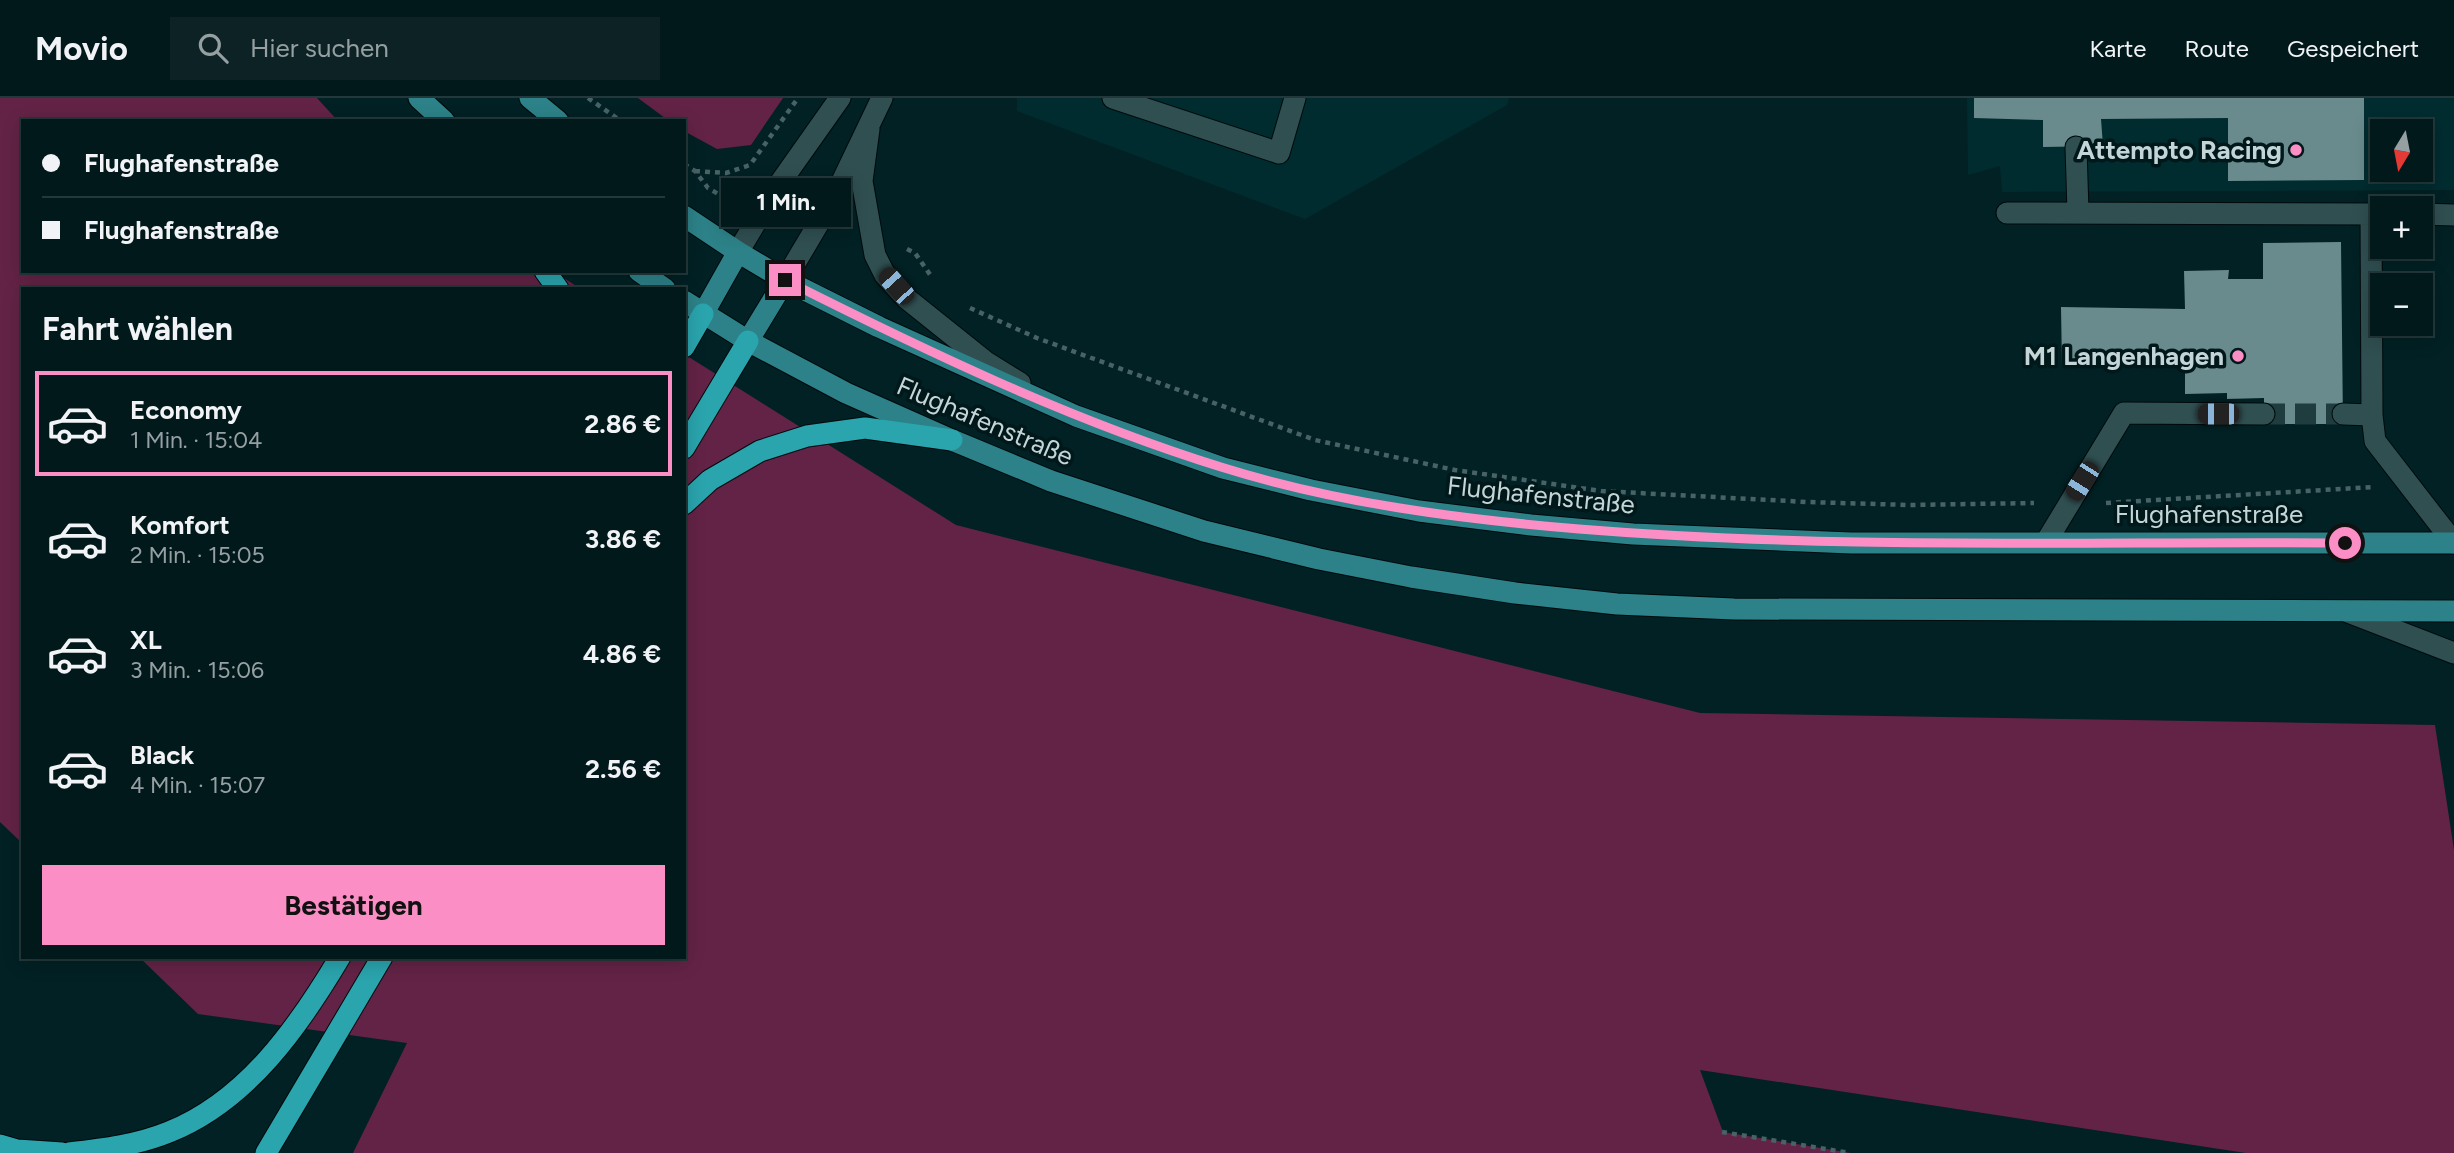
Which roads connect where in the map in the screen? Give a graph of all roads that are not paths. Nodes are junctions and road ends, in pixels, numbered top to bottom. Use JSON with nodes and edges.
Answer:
{"nodes":[{"id":1,"x":419,"y":98,"type":"edge"},
{"id":2,"x":530,"y":98,"type":"edge"},
{"id":3,"x":841,"y":98,"type":"edge"},
{"id":4,"x":882,"y":98,"type":"edge"},
{"id":5,"x":1113,"y":98,"type":"edge"},
{"id":6,"x":1295,"y":98,"type":"edge"},
{"id":7,"x":442,"y":119,"type":"edge"},
{"id":8,"x":556,"y":119,"type":"edge"},
{"id":9,"x":869,"y":129,"type":"junction"},
{"id":10,"x":2076,"y":147,"type":"dead end"},
{"id":11,"x":2078,"y":212,"type":"junction"},
{"id":12,"x":2007,"y":213,"type":"dead end"},
{"id":13,"x":2370,"y":214,"type":"edge"},
{"id":14,"x":2433,"y":214,"type":"edge"},
{"id":15,"x":2454,"y":215,"type":"edge"},
{"id":16,"x":686,"y":217,"type":"edge"},
{"id":17,"x":738,"y":252,"type":"junction"},
{"id":18,"x":2375,"y":259,"type":"edge"},
{"id":19,"x":642,"y":273,"type":"edge"},
{"id":20,"x":785,"y":280,"type":"junction"},
{"id":21,"x":662,"y":287,"type":"edge"},
{"id":22,"x":686,"y":303,"type":"edge"},
{"id":23,"x":703,"y":314,"type":"junction"},
{"id":24,"x":748,"y":341,"type":"junction"},
{"id":25,"x":686,"y":344,"type":"edge"},
{"id":26,"x":2264,"y":414,"type":"tunnel mouth"},
{"id":27,"x":2343,"y":414,"type":"tunnel mouth"},
{"id":28,"x":2372,"y":415,"type":"junction"},
{"id":29,"x":1076,"y":416,"type":"junction"},
{"id":30,"x":953,"y":440,"type":"junction"},
{"id":31,"x":686,"y":445,"type":"edge"},
{"id":32,"x":686,"y":502,"type":"edge"},
{"id":33,"x":2046,"y":542,"type":"junction"},
{"id":34,"x":2454,"y":543,"type":"edge"},
{"id":35,"x":2343,"y":610,"type":"junction"},
{"id":36,"x":2454,"y":611,"type":"edge"},
{"id":37,"x":2454,"y":653,"type":"edge"},
{"id":38,"x":339,"y":959,"type":"edge"},
{"id":39,"x":381,"y":959,"type":"edge"},
{"id":40,"x":0,"y":1145,"type":"edge"},
{"id":41,"x":62,"y":1153,"type":"edge"},
{"id":42,"x":69,"y":1153,"type":"edge"},
{"id":43,"x":266,"y":1153,"type":"edge"}],
"edges":[{"from":1,"to":7,"type":"main road"},
{"from":2,"to":8,"type":"main road"},
{"from":3,"to":17,"type":"street"},
{"from":4,"to":9,"type":"street"},
{"from":5,"to":6,"type":"street"},
{"from":9,"to":20,"type":"street"},
{"from":9,"to":29,"type":"street"},
{"from":10,"to":11,"type":"street"},
{"from":11,"to":12,"type":"street"},
{"from":11,"to":13,"type":"street"},
{"from":14,"to":15,"type":"street"},
{"from":16,"to":17,"type":"main road","name":"Flughafenstraße"},
{"from":17,"to":20,"type":"main road","name":"Flughafenstraße"},
{"from":17,"to":23,"type":"main road"},
{"from":18,"to":28,"type":"street"},
{"from":19,"to":21,"type":"main road"},
{"from":20,"to":24,"type":"main road"},
{"from":20,"to":29,"type":"main road","name":"Flughafenstraße"},
{"from":22,"to":23,"type":"main road","name":"Flughafenstraße"},
{"from":23,"to":24,"type":"main road","name":"Flughafenstraße"},
{"from":23,"to":25,"type":"highway"},
{"from":24,"to":30,"type":"main road","name":"Flughafenstraße"},
{"from":24,"to":31,"type":"highway"},
{"from":26,"to":33,"type":"street"},
{"from":27,"to":28,"type":"street"},
{"from":28,"to":34,"type":"street"},
{"from":29,"to":33,"type":"main road","name":"Flughafenstraße"},
{"from":30,"to":32,"type":"highway"},
{"from":30,"to":35,"type":"main road","name":"Flughafenstraße"},
{"from":33,"to":34,"type":"main road","name":"Flughafenstraße"},
{"from":35,"to":36,"type":"main road","name":"Flughafenstraße"},
{"from":35,"to":37,"type":"street"},
{"from":38,"to":42,"type":"highway"},
{"from":39,"to":43,"type":"highway"},
{"from":40,"to":41,"type":"highway"}]}
